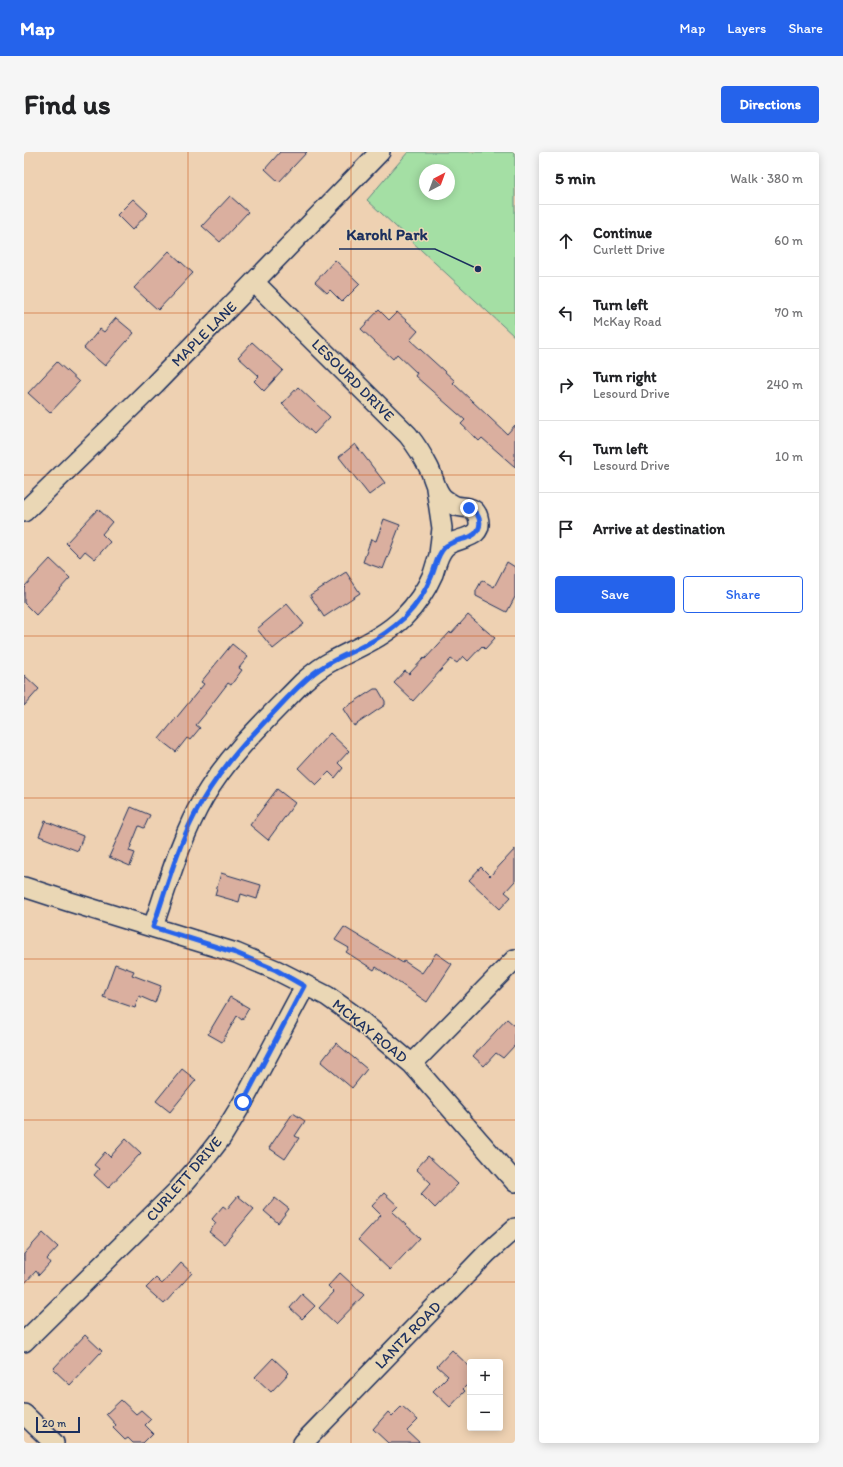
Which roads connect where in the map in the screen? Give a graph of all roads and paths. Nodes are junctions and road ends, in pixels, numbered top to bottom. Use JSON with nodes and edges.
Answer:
{"nodes":[{"id":1,"x":380,"y":152,"type":"edge"},
{"id":2,"x":254,"y":282,"type":"junction"},
{"id":3,"x":436,"y":488,"type":"junction"},
{"id":4,"x":24,"y":512,"type":"edge"},
{"id":5,"x":439,"y":555,"type":"junction"},
{"id":6,"x":24,"y":886,"type":"edge"},
{"id":7,"x":153,"y":927,"type":"junction"},
{"id":8,"x":515,"y":959,"type":"edge"},
{"id":9,"x":304,"y":986,"type":"junction"},
{"id":10,"x":412,"y":1064,"type":"junction"},
{"id":11,"x":515,"y":1182,"type":"edge"},
{"id":12,"x":515,"y":1228,"type":"edge"},
{"id":13,"x":24,"y":1342,"type":"edge"},
{"id":14,"x":24,"y":1414,"type":"edge"},
{"id":15,"x":54,"y":1443,"type":"edge"},
{"id":16,"x":303,"y":1443,"type":"edge"}],
"edges":[{"from":1,"to":2,"type":"street","name":"MAPLE LANE"},
{"from":2,"to":3,"type":"street","name":"LESOURD DRIVE"},
{"from":2,"to":4,"type":"street","name":"MAPLE LANE"},
{"from":3,"to":5,"type":"street","name":"LESOURD DRIVE"},
{"from":3,"to":5,"type":"street","name":"LESOURD DRIVE"},
{"from":5,"to":7,"type":"street","name":"LESOURD DRIVE"},
{"from":6,"to":7,"type":"street","name":"MCKAY ROAD"},
{"from":7,"to":9,"type":"street","name":"MCKAY ROAD"},
{"from":8,"to":10,"type":"street"},
{"from":9,"to":10,"type":"street","name":"MCKAY ROAD"},
{"from":9,"to":13,"type":"street","name":"CURLETT DRIVE"},
{"from":10,"to":11,"type":"street","name":"MCKAY ROAD"},
{"from":12,"to":16,"type":"street","name":"LANTZ ROAD"},
{"from":14,"to":15,"type":"street"}]}
